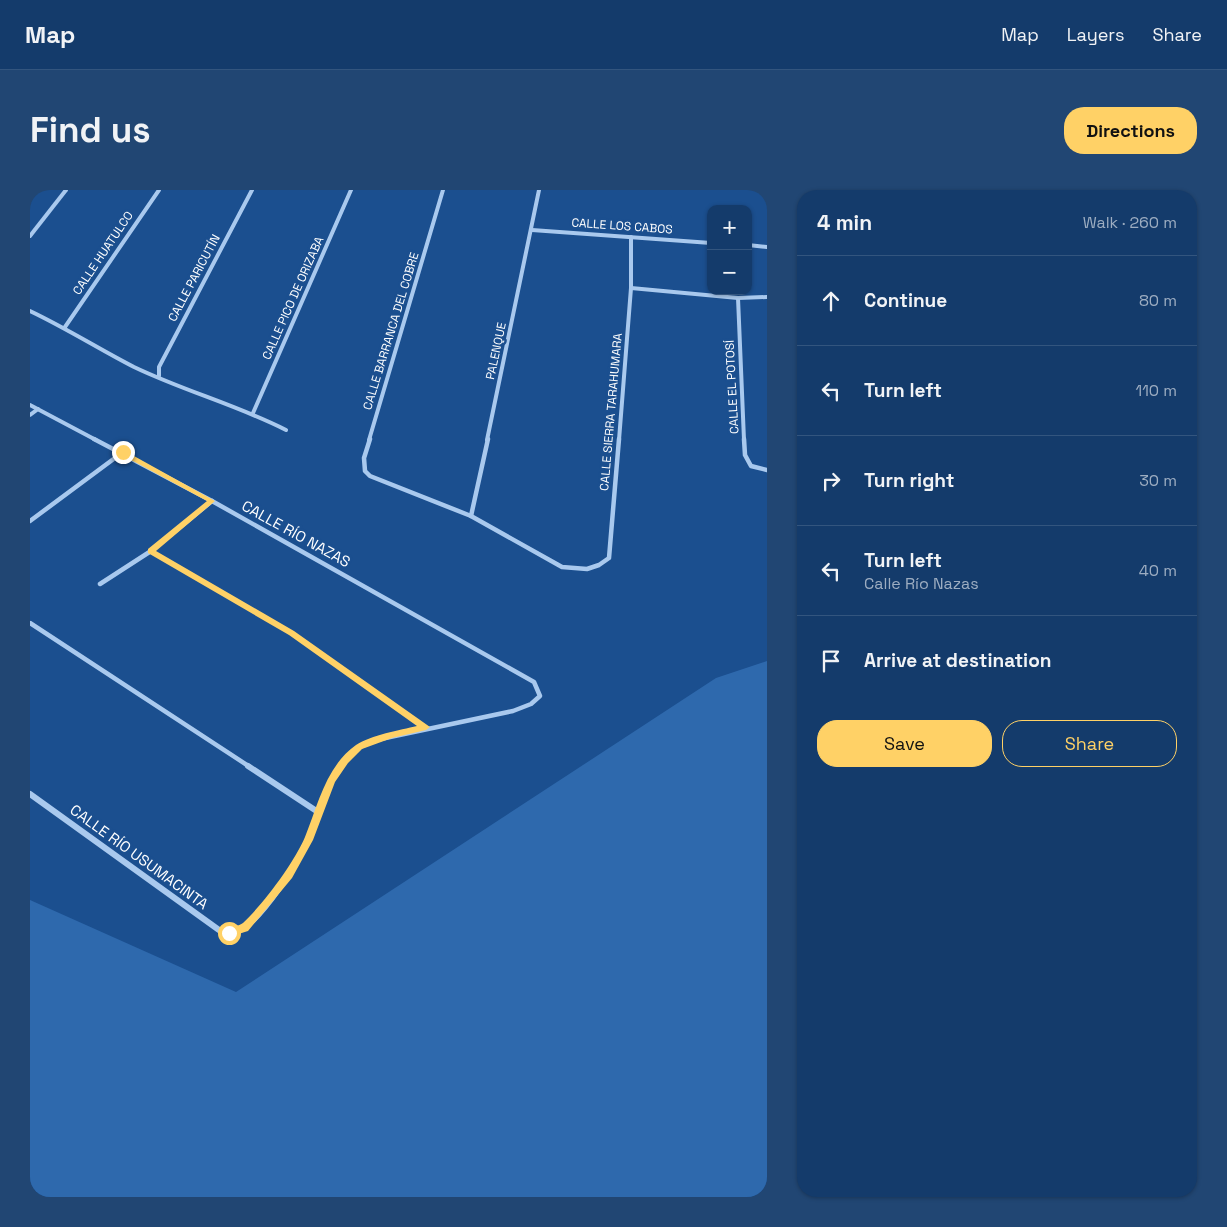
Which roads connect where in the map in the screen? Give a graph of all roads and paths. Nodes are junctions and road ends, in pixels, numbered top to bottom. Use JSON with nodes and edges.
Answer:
{"nodes":[{"id":1,"x":66,"y":190,"type":"edge"},
{"id":2,"x":158,"y":190,"type":"edge"},
{"id":3,"x":252,"y":190,"type":"edge"},
{"id":4,"x":351,"y":190,"type":"edge"},
{"id":5,"x":443,"y":190,"type":"edge"},
{"id":6,"x":539,"y":190,"type":"edge"},
{"id":7,"x":532,"y":230,"type":"junction"},
{"id":8,"x":30,"y":236,"type":"edge"},
{"id":9,"x":631,"y":237,"type":"junction"},
{"id":10,"x":707,"y":242,"type":"edge"},
{"id":11,"x":752,"y":245,"type":"edge"},
{"id":12,"x":767,"y":247,"type":"edge"},
{"id":13,"x":631,"y":288,"type":"junction"},
{"id":14,"x":767,"y":297,"type":"edge"},
{"id":15,"x":738,"y":298,"type":"junction"},
{"id":16,"x":30,"y":311,"type":"edge"},
{"id":17,"x":65,"y":327,"type":"junction"},
{"id":18,"x":159,"y":376,"type":"junction"},
{"id":19,"x":30,"y":404,"type":"edge"},
{"id":20,"x":38,"y":409,"type":"junction"},
{"id":21,"x":253,"y":413,"type":"junction"},
{"id":22,"x":30,"y":414,"type":"edge"},
{"id":23,"x":286,"y":430,"type":"dead end"},
{"id":24,"x":123,"y":452,"type":"junction"},
{"id":25,"x":767,"y":470,"type":"edge"},
{"id":26,"x":212,"y":501,"type":"junction"},
{"id":27,"x":472,"y":516,"type":"junction"},
{"id":28,"x":30,"y":521,"type":"edge"},
{"id":29,"x":151,"y":551,"type":"junction"},
{"id":30,"x":100,"y":584,"type":"dead end"},
{"id":31,"x":30,"y":623,"type":"edge"},
{"id":32,"x":426,"y":727,"type":"junction"},
{"id":33,"x":30,"y":794,"type":"edge"},
{"id":34,"x":318,"y":812,"type":"junction"}],
"edges":[{"from":1,"to":8,"type":"street"},
{"from":2,"to":17,"type":"street","name":"CALLE HUATULCO"},
{"from":3,"to":18,"type":"street","name":"CALLE PARICUTÍN"},
{"from":4,"to":21,"type":"street","name":"CALLE PICO DE ORIZABA"},
{"from":5,"to":27,"type":"street","name":"CALLE BARRANCA DEL COBRE"},
{"from":6,"to":7,"type":"street","name":"PALENQUE"},
{"from":7,"to":9,"type":"street","name":"CALLE LOS CABOS"},
{"from":7,"to":27,"type":"street","name":"PALENQUE"},
{"from":9,"to":10,"type":"street","name":"CALLE LOS CABOS"},
{"from":9,"to":13,"type":"street","name":"CALLE SIERRA TARAHUMARA"},
{"from":11,"to":12,"type":"street"},
{"from":13,"to":15,"type":"street"},
{"from":13,"to":27,"type":"street","name":"CALLE SIERRA TARAHUMARA"},
{"from":14,"to":15,"type":"street"},
{"from":15,"to":25,"type":"street","name":"CALLE EL POTOSÍ"},
{"from":16,"to":17,"type":"street"},
{"from":17,"to":18,"type":"street"},
{"from":18,"to":21,"type":"street"},
{"from":19,"to":20,"type":"street","name":"CALLE RÍO NAZAS"},
{"from":20,"to":22,"type":"street"},
{"from":20,"to":24,"type":"street","name":"CALLE RÍO NAZAS"},
{"from":21,"to":23,"type":"street"},
{"from":24,"to":26,"type":"street","name":"CALLE RÍO NAZAS"},
{"from":24,"to":28,"type":"street"},
{"from":26,"to":29,"type":"street"},
{"from":26,"to":32,"type":"street","name":"CALLE RÍO NAZAS"},
{"from":29,"to":30,"type":"street"},
{"from":29,"to":32,"type":"path"},
{"from":31,"to":34,"type":"street"},
{"from":32,"to":34,"type":"street"},
{"from":33,"to":34,"type":"street","name":"CALLE RÍO USUMACINTA"}]}
